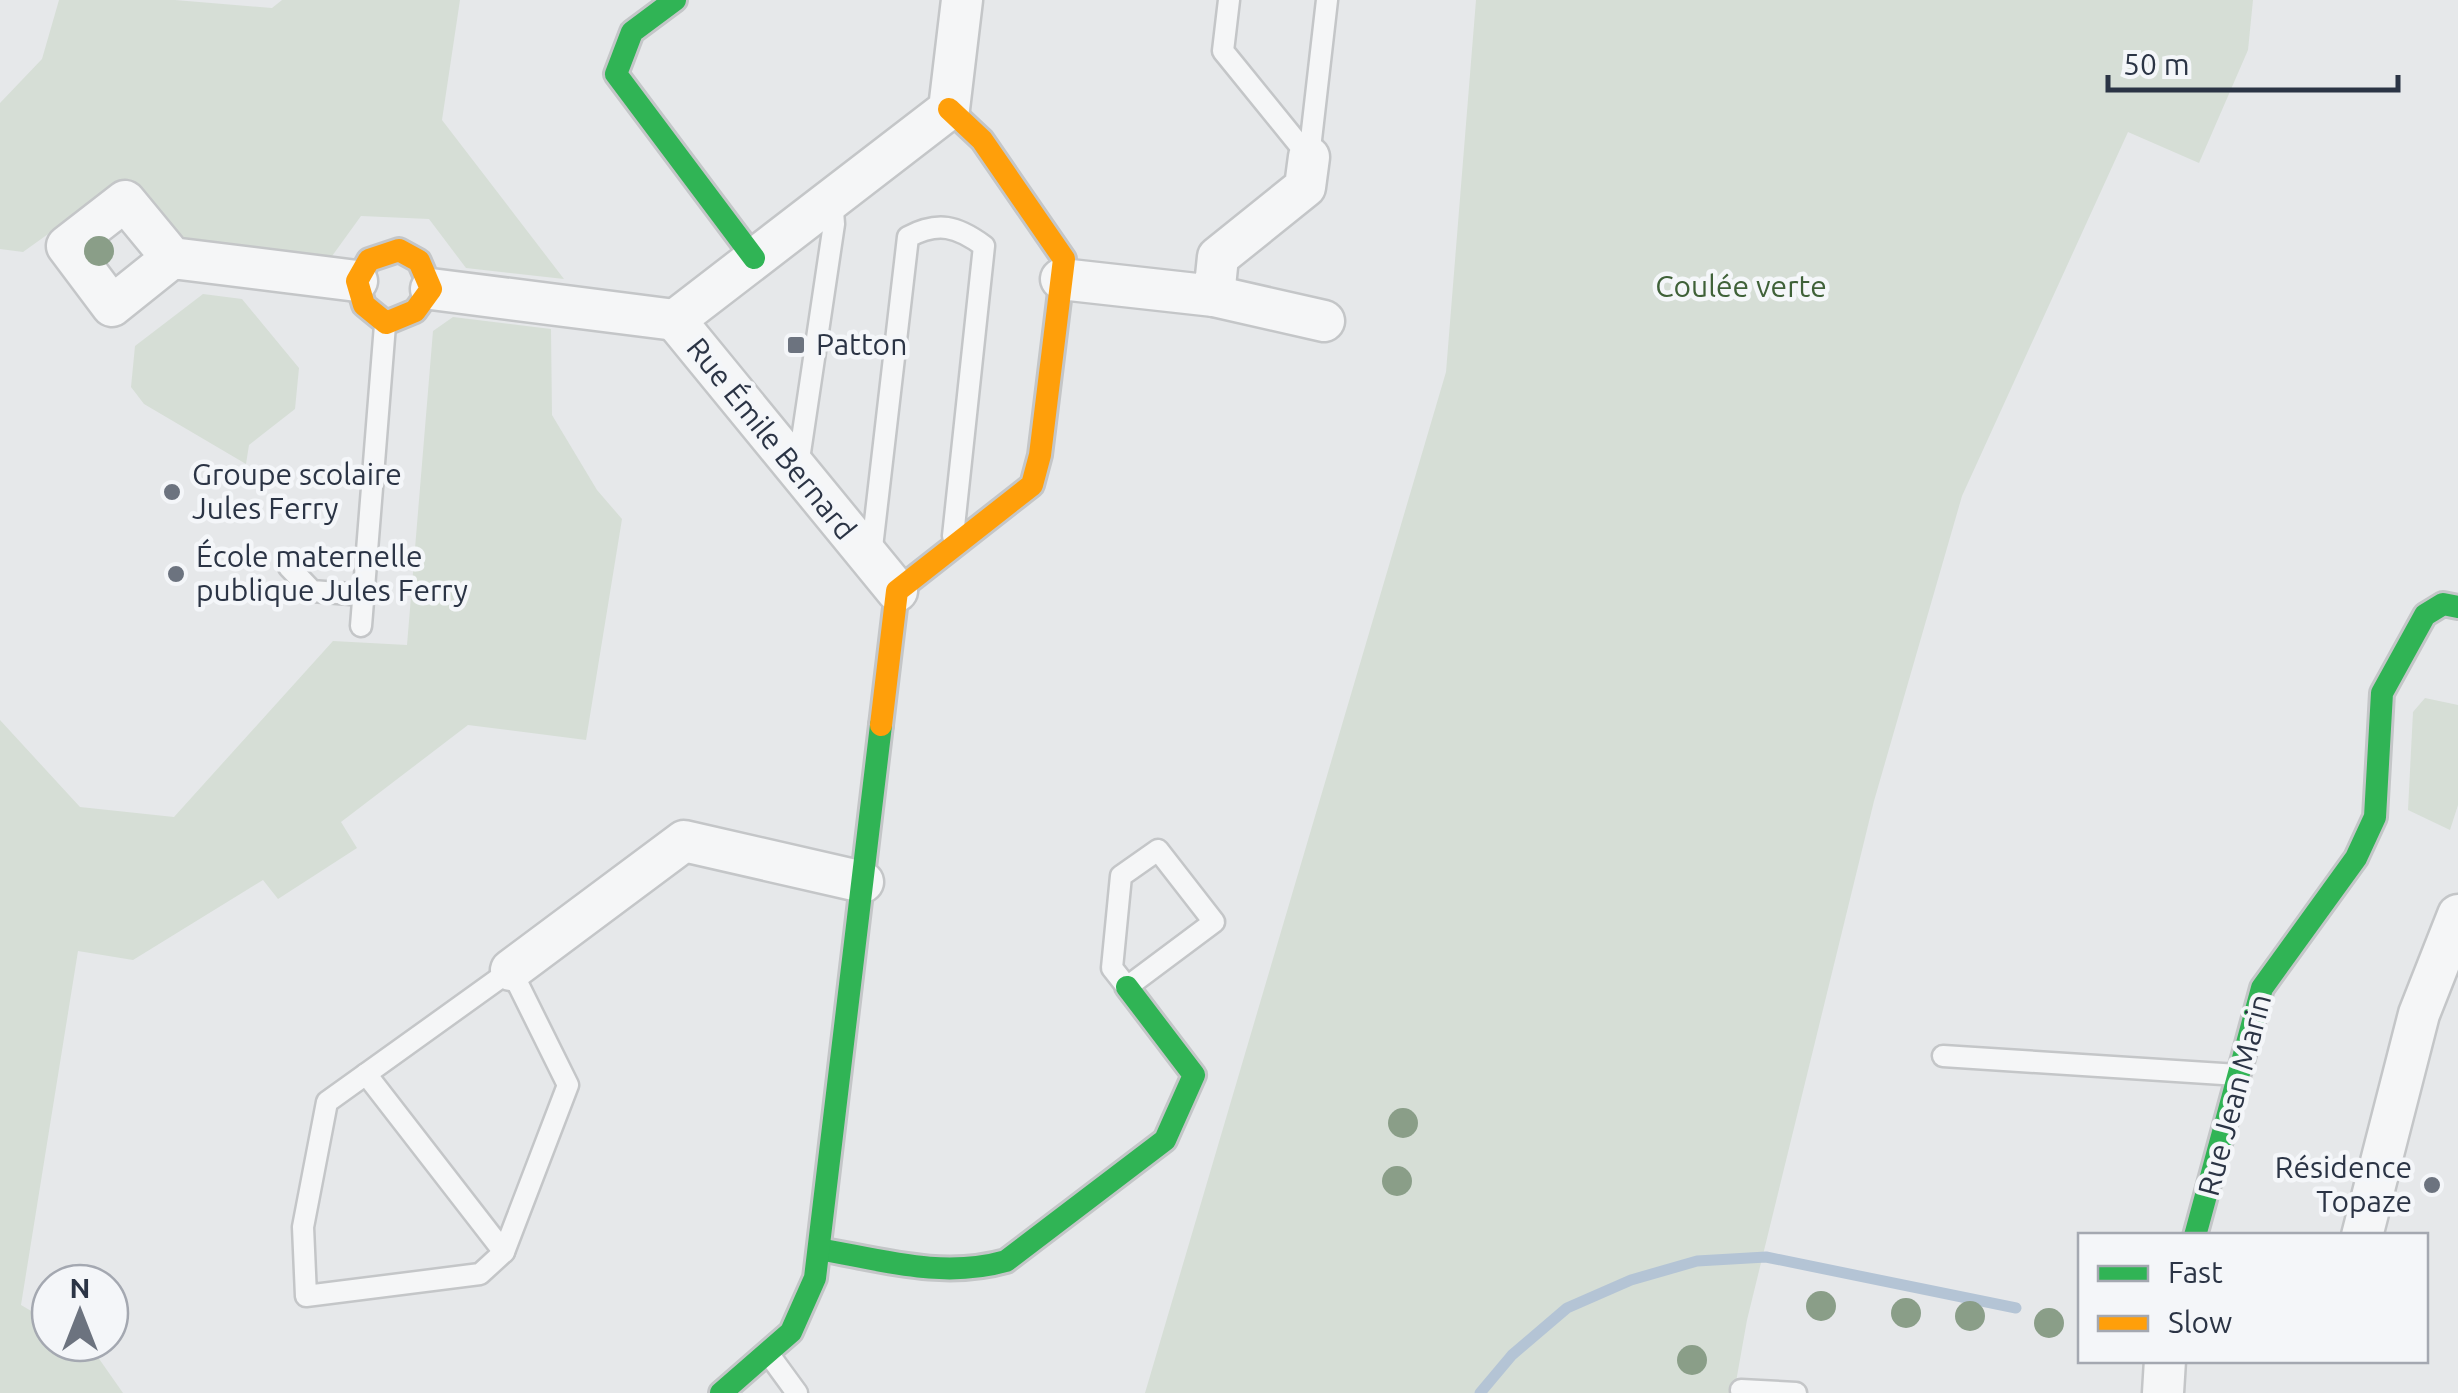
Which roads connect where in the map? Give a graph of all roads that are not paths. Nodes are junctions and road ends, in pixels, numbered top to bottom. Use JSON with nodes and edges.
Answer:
{"nodes":[{"id":1,"x":675,"y":0,"type":"edge"},
{"id":2,"x":962,"y":0,"type":"edge"},
{"id":3,"x":1229,"y":0,"type":"edge"},
{"id":4,"x":1327,"y":0,"type":"edge"},
{"id":5,"x":949,"y":109,"type":"junction"},
{"id":6,"x":1309,"y":157,"type":"junction"},
{"id":7,"x":832,"y":196,"type":"junction"},
{"id":8,"x":172,"y":258,"type":"dead end"},
{"id":9,"x":754,"y":258,"type":"junction"},
{"id":10,"x":1061,"y":279,"type":"junction"},
{"id":11,"x":357,"y":281,"type":"junction"},
{"id":12,"x":430,"y":289,"type":"junction"},
{"id":13,"x":1214,"y":296,"type":"junction"},
{"id":14,"x":676,"y":320,"type":"junction"},
{"id":15,"x":1324,"y":322,"type":"dead end"},
{"id":16,"x":386,"y":323,"type":"junction"},
{"id":17,"x":797,"y":474,"type":"junction"},
{"id":18,"x":952,"y":548,"type":"junction"},
{"id":19,"x":870,"y":562,"type":"junction"},
{"id":20,"x":289,"y":567,"type":"dead end"},
{"id":21,"x":897,"y":592,"type":"junction"},
{"id":22,"x":363,"y":595,"type":"junction"},
{"id":23,"x":2458,"y":607,"type":"edge"},
{"id":24,"x":361,"y":626,"type":"dead end"},
{"id":25,"x":863,"y":882,"type":"junction"},
{"id":26,"x":2458,"y":915,"type":"edge"},
{"id":27,"x":511,"y":970,"type":"junction"},
{"id":28,"x":1126,"y":987,"type":"junction"},
{"id":29,"x":1943,"y":1056,"type":"dead end"},
{"id":30,"x":366,"y":1074,"type":"junction"},
{"id":31,"x":2240,"y":1075,"type":"junction"},
{"id":32,"x":2196,"y":1233,"type":"edge"},
{"id":33,"x":2363,"y":1233,"type":"edge"},
{"id":34,"x":819,"y":1248,"type":"junction"},
{"id":35,"x":504,"y":1252,"type":"junction"},
{"id":36,"x":768,"y":1355,"type":"junction"},
{"id":37,"x":2164,"y":1363,"type":"edge"},
{"id":38,"x":1742,"y":1390,"type":"dead end"},
{"id":39,"x":721,"y":1393,"type":"edge"},
{"id":40,"x":797,"y":1393,"type":"edge"},
{"id":41,"x":1796,"y":1393,"type":"edge"},
{"id":42,"x":2163,"y":1393,"type":"edge"}],
"edges":[{"from":1,"to":9,"type":"street"},
{"from":2,"to":5,"type":"street"},
{"from":3,"to":6,"type":"lane"},
{"from":4,"to":6,"type":"lane"},
{"from":5,"to":7,"type":"street","name":"Rue Émile Bernard"},
{"from":5,"to":10,"type":"street"},
{"from":6,"to":13,"type":"street"},
{"from":7,"to":9,"type":"street","name":"Rue Émile Bernard"},
{"from":7,"to":17,"type":"lane"},
{"from":8,"to":11,"type":"street"},
{"from":9,"to":14,"type":"street","name":"Rue Émile Bernard"},
{"from":10,"to":13,"type":"street"},
{"from":10,"to":18,"type":"street"},
{"from":11,"to":12,"type":"street"},
{"from":11,"to":16,"type":"street"},
{"from":12,"to":14,"type":"street"},
{"from":12,"to":16,"type":"street"},
{"from":13,"to":15,"type":"street"},
{"from":14,"to":17,"type":"street","name":"Rue Émile Bernard"},
{"from":16,"to":22,"type":"lane"},
{"from":17,"to":19,"type":"street","name":"Rue Émile Bernard"},
{"from":18,"to":19,"type":"lane"},
{"from":18,"to":21,"type":"street"},
{"from":19,"to":21,"type":"street","name":"Rue Émile Bernard"},
{"from":20,"to":22,"type":"lane"},
{"from":21,"to":25,"type":"street"},
{"from":22,"to":24,"type":"lane"},
{"from":23,"to":31,"type":"street","name":"Rue Jean Marin"},
{"from":25,"to":27,"type":"street"},
{"from":25,"to":34,"type":"street"},
{"from":26,"to":33,"type":"street"},
{"from":27,"to":30,"type":"lane"},
{"from":27,"to":35,"type":"lane"},
{"from":28,"to":28,"type":"lane"},
{"from":28,"to":34,"type":"street"},
{"from":29,"to":31,"type":"lane"},
{"from":30,"to":35,"type":"lane"},
{"from":30,"to":35,"type":"lane"},
{"from":31,"to":32,"type":"street","name":"Rue Jean Marin"},
{"from":34,"to":36,"type":"street"},
{"from":36,"to":39,"type":"street"},
{"from":36,"to":40,"type":"lane"},
{"from":37,"to":42,"type":"street"},
{"from":38,"to":41,"type":"lane"}]}
